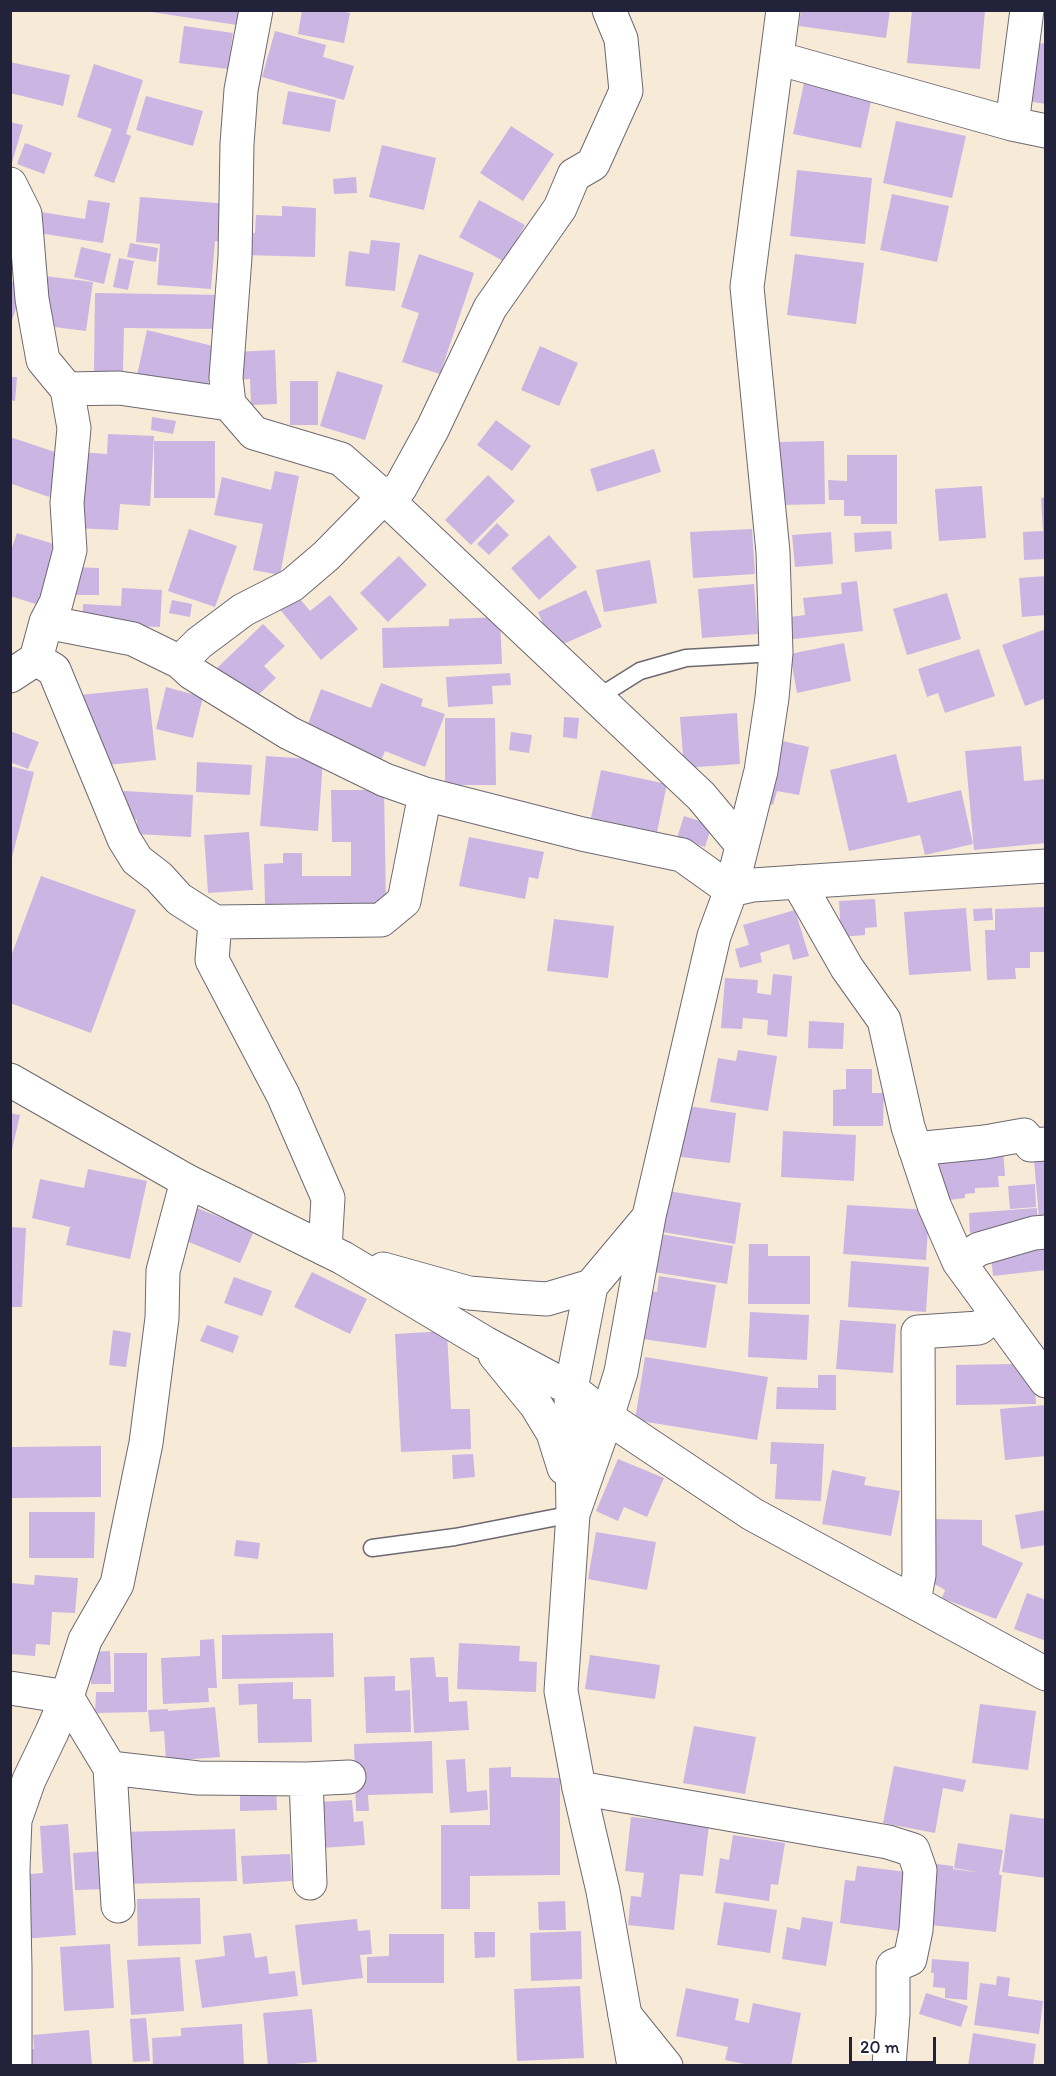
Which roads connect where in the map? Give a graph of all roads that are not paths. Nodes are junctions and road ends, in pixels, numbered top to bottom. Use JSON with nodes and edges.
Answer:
{"nodes":[{"id":1,"x":256,"y":10,"type":"edge"},
{"id":2,"x":609,"y":10,"type":"edge"},
{"id":3,"x":783,"y":10,"type":"edge"},
{"id":4,"x":1027,"y":10,"type":"edge"},
{"id":5,"x":777,"y":58,"type":"junction"},
{"id":6,"x":1012,"y":124,"type":"junction"},
{"id":7,"x":1046,"y":131,"type":"edge"},
{"id":8,"x":10,"y":184,"type":"edge"},
{"id":9,"x":67,"y":388,"type":"junction"},
{"id":10,"x":229,"y":404,"type":"junction"},
{"id":11,"x":384,"y":497,"type":"junction"},
{"id":12,"x":46,"y":622,"type":"junction"},
{"id":13,"x":776,"y":653,"type":"junction"},
{"id":14,"x":180,"y":662,"type":"junction"},
{"id":15,"x":17,"y":670,"type":"edge"},
{"id":16,"x":597,"y":698,"type":"junction"},
{"id":17,"x":425,"y":794,"type":"junction"},
{"id":18,"x":742,"y":845,"type":"junction"},
{"id":19,"x":1046,"y":866,"type":"edge"},
{"id":20,"x":798,"y":882,"type":"junction"},
{"id":21,"x":731,"y":890,"type":"junction"},
{"id":22,"x":215,"y":922,"type":"junction"},
{"id":23,"x":10,"y":1080,"type":"edge"},
{"id":24,"x":1046,"y":1144,"type":"edge"},
{"id":25,"x":915,"y":1149,"type":"junction"},
{"id":26,"x":187,"y":1181,"type":"junction"},
{"id":27,"x":649,"y":1216,"type":"junction"},
{"id":28,"x":1046,"y":1232,"type":"edge"},
{"id":29,"x":334,"y":1253,"type":"junction"},
{"id":30,"x":959,"y":1262,"type":"junction"},
{"id":31,"x":591,"y":1286,"type":"junction"},
{"id":32,"x":997,"y":1314,"type":"junction"},
{"id":33,"x":485,"y":1343,"type":"junction"},
{"id":34,"x":1046,"y":1381,"type":"edge"},
{"id":35,"x":572,"y":1389,"type":"junction"},
{"id":36,"x":607,"y":1417,"type":"junction"},
{"id":37,"x":573,"y":1514,"type":"junction"},
{"id":38,"x":372,"y":1548,"type":"dead end"},
{"id":39,"x":914,"y":1601,"type":"junction"},
{"id":40,"x":1046,"y":1674,"type":"edge"},
{"id":41,"x":10,"y":1688,"type":"edge"},
{"id":42,"x":67,"y":1697,"type":"junction"},
{"id":43,"x":110,"y":1768,"type":"junction"},
{"id":44,"x":349,"y":1777,"type":"dead end"},
{"id":45,"x":306,"y":1779,"type":"junction"},
{"id":46,"x":579,"y":1788,"type":"junction"},
{"id":47,"x":13,"y":1820,"type":"edge"},
{"id":48,"x":310,"y":1883,"type":"dead end"},
{"id":49,"x":118,"y":1906,"type":"dead end"},
{"id":50,"x":13,"y":1968,"type":"edge"},
{"id":51,"x":625,"y":2015,"type":"junction"},
{"id":52,"x":15,"y":2066,"type":"edge"},
{"id":53,"x":634,"y":2066,"type":"edge"},
{"id":54,"x":666,"y":2066,"type":"edge"},
{"id":55,"x":889,"y":2066,"type":"edge"}],
"edges":[{"from":1,"to":10,"type":"street"},
{"from":2,"to":11,"type":"street"},
{"from":3,"to":5,"type":"street"},
{"from":4,"to":6,"type":"street"},
{"from":5,"to":6,"type":"street"},
{"from":5,"to":13,"type":"street"},
{"from":6,"to":7,"type":"street"},
{"from":8,"to":9,"type":"street"},
{"from":9,"to":10,"type":"street"},
{"from":9,"to":12,"type":"street"},
{"from":10,"to":11,"type":"street"},
{"from":11,"to":14,"type":"street"},
{"from":11,"to":16,"type":"street"},
{"from":12,"to":14,"type":"street"},
{"from":12,"to":15,"type":"street"},
{"from":13,"to":16,"type":"lane"},
{"from":13,"to":18,"type":"street"},
{"from":14,"to":17,"type":"street"},
{"from":15,"to":22,"type":"street"},
{"from":16,"to":18,"type":"street"},
{"from":17,"to":21,"type":"street"},
{"from":17,"to":22,"type":"street"},
{"from":18,"to":21,"type":"street"},
{"from":19,"to":20,"type":"street"},
{"from":20,"to":21,"type":"street"},
{"from":20,"to":25,"type":"street"},
{"from":21,"to":27,"type":"street"},
{"from":22,"to":29,"type":"street"},
{"from":23,"to":26,"type":"street"},
{"from":24,"to":25,"type":"street"},
{"from":25,"to":30,"type":"street"},
{"from":26,"to":29,"type":"street"},
{"from":26,"to":42,"type":"street"},
{"from":27,"to":31,"type":"street"},
{"from":27,"to":36,"type":"street"},
{"from":28,"to":30,"type":"street"},
{"from":29,"to":31,"type":"street"},
{"from":29,"to":33,"type":"street"},
{"from":30,"to":32,"type":"street"},
{"from":31,"to":35,"type":"street"},
{"from":32,"to":34,"type":"street"},
{"from":32,"to":39,"type":"street"},
{"from":33,"to":35,"type":"street"},
{"from":33,"to":37,"type":"street"},
{"from":35,"to":36,"type":"street"},
{"from":35,"to":37,"type":"street"},
{"from":36,"to":37,"type":"street"},
{"from":36,"to":39,"type":"street"},
{"from":37,"to":38,"type":"lane"},
{"from":37,"to":46,"type":"street"},
{"from":39,"to":40,"type":"street"},
{"from":41,"to":42,"type":"street"},
{"from":42,"to":43,"type":"street"},
{"from":42,"to":47,"type":"street"},
{"from":43,"to":45,"type":"street"},
{"from":43,"to":49,"type":"street"},
{"from":44,"to":45,"type":"street"},
{"from":45,"to":48,"type":"street"},
{"from":46,"to":51,"type":"street"},
{"from":46,"to":55,"type":"street"},
{"from":47,"to":50,"type":"street"},
{"from":50,"to":52,"type":"street"},
{"from":51,"to":53,"type":"street"},
{"from":51,"to":54,"type":"street"}]}
